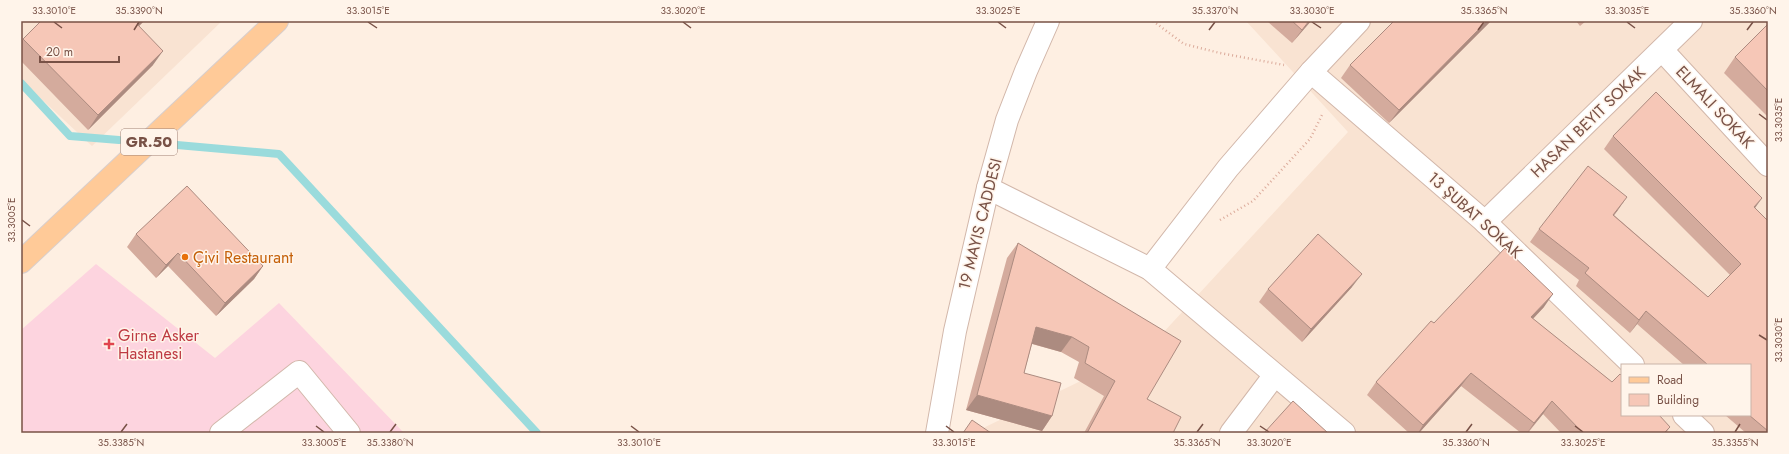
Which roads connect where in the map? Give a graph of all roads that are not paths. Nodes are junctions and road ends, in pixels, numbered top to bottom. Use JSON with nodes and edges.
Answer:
{"nodes":[{"id":1,"x":277,"y":21,"type":"edge"},
{"id":2,"x":1048,"y":21,"type":"edge"},
{"id":3,"x":1359,"y":21,"type":"edge"},
{"id":4,"x":1691,"y":21,"type":"edge"},
{"id":5,"x":1662,"y":50,"type":"junction"},
{"id":6,"x":1311,"y":72,"type":"junction"},
{"id":7,"x":1768,"y":165,"type":"edge"},
{"id":8,"x":988,"y":188,"type":"junction"},
{"id":9,"x":1485,"y":222,"type":"junction"},
{"id":10,"x":21,"y":262,"type":"edge"},
{"id":11,"x":1150,"y":270,"type":"junction"},
{"id":12,"x":1632,"y":364,"type":"edge"},
{"id":13,"x":1274,"y":376,"type":"junction"},
{"id":14,"x":1685,"y":416,"type":"edge"},
{"id":15,"x":221,"y":433,"type":"edge"},
{"id":16,"x":348,"y":433,"type":"edge"},
{"id":17,"x":937,"y":433,"type":"edge"},
{"id":18,"x":1231,"y":433,"type":"edge"},
{"id":19,"x":1344,"y":433,"type":"edge"},
{"id":20,"x":1703,"y":433,"type":"edge"}],
"edges":[{"from":1,"to":10,"type":"main road","number":"GR.50"},
{"from":2,"to":8,"type":"street","name":"19 MAYIS CADDESI"},
{"from":3,"to":6,"type":"street"},
{"from":4,"to":5,"type":"street","name":"HASAN BEYIT SOKAK"},
{"from":5,"to":7,"type":"street"},
{"from":5,"to":9,"type":"street","name":"HASAN BEYIT SOKAK"},
{"from":6,"to":9,"type":"street","name":"13 ŞUBAT SOKAK"},
{"from":6,"to":11,"type":"street"},
{"from":8,"to":11,"type":"street"},
{"from":8,"to":17,"type":"street","name":"19 MAYIS CADDESI"},
{"from":9,"to":12,"type":"street","name":"13 ŞUBAT SOKAK"},
{"from":11,"to":13,"type":"street"},
{"from":13,"to":18,"type":"street"},
{"from":13,"to":19,"type":"street"},
{"from":14,"to":20,"type":"street"},
{"from":15,"to":16,"type":"street"}]}
